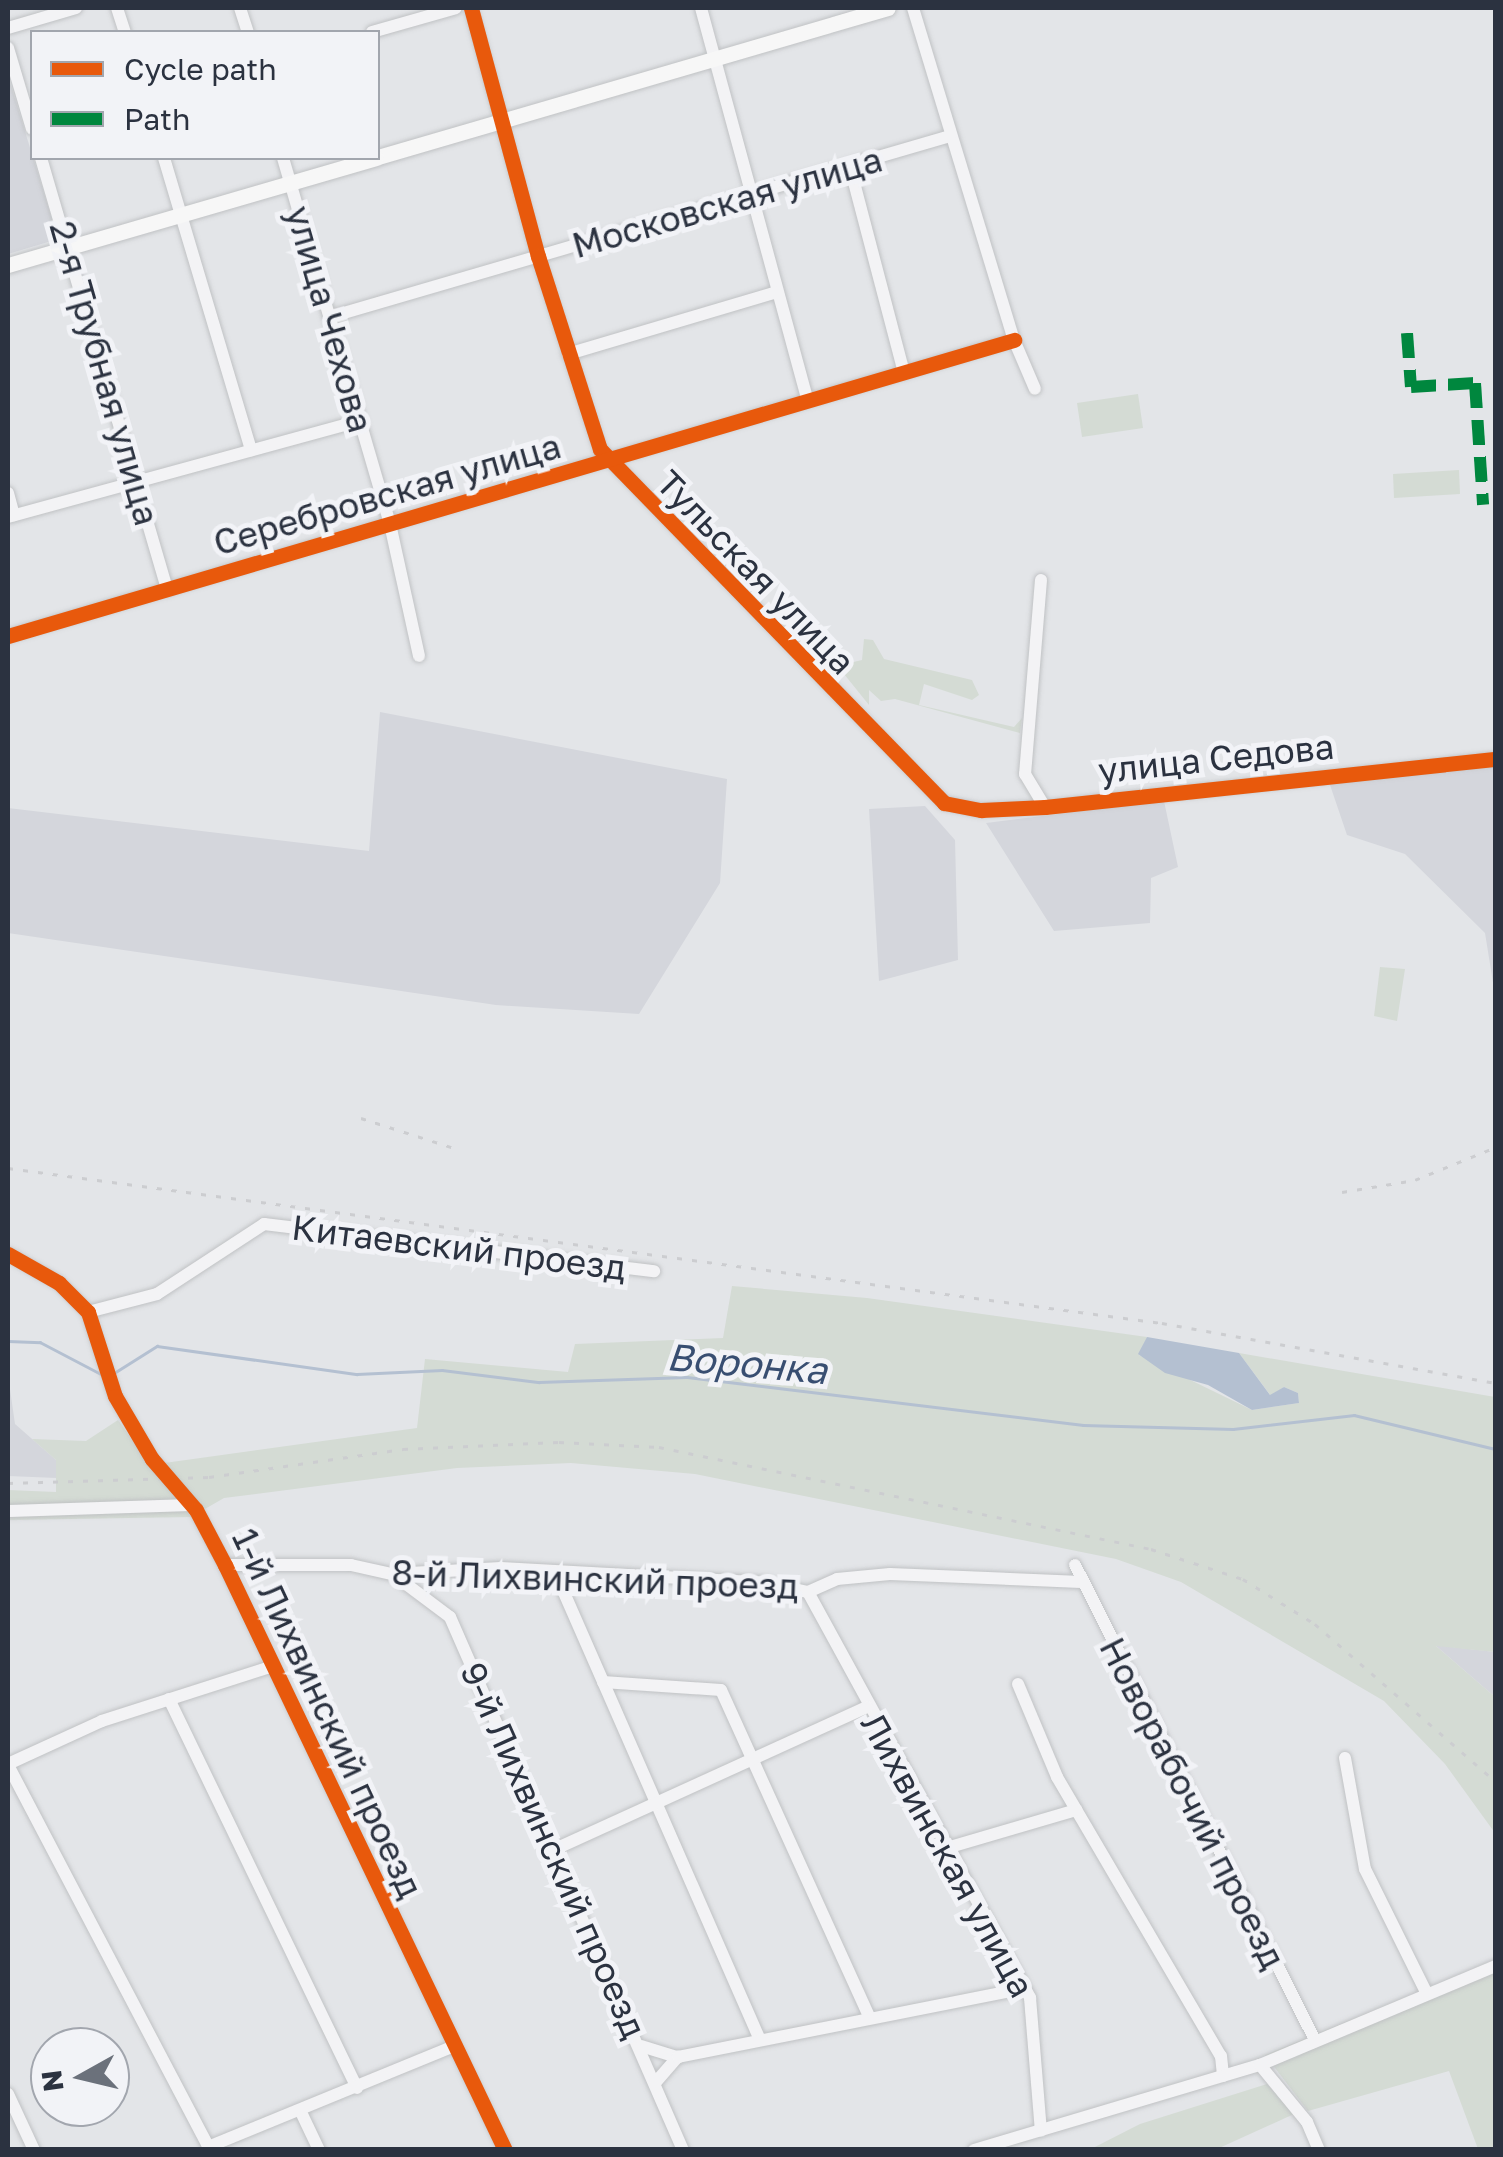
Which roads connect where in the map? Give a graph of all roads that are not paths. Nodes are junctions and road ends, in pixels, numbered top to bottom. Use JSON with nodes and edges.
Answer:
{"nodes":[{"id":1,"x":76,"y":8,"type":"edge"},
{"id":2,"x":456,"y":8,"type":"edge"},
{"id":3,"x":471,"y":8,"type":"edge"},
{"id":4,"x":700,"y":8,"type":"edge"},
{"id":5,"x":888,"y":8,"type":"edge"},
{"id":6,"x":914,"y":8,"type":"edge"},
{"id":7,"x":8,"y":28,"type":"edge"},
{"id":8,"x":379,"y":30,"type":"edge"},
{"id":9,"x":8,"y":48,"type":"edge"},
{"id":10,"x":715,"y":59,"type":"junction"},
{"id":11,"x":503,"y":120,"type":"junction"},
{"id":12,"x":30,"y":122,"type":"edge"},
{"id":13,"x":950,"y":136,"type":"junction"},
{"id":14,"x":380,"y":156,"type":"edge"},
{"id":15,"x":42,"y":160,"type":"edge"},
{"id":16,"x":165,"y":160,"type":"edge"},
{"id":17,"x":284,"y":160,"type":"edge"},
{"id":18,"x":366,"y":160,"type":"edge"},
{"id":19,"x":850,"y":167,"type":"junction"},
{"id":20,"x":290,"y":182,"type":"junction"},
{"id":21,"x":750,"y":195,"type":"junction"},
{"id":22,"x":182,"y":215,"type":"junction"},
{"id":23,"x":69,"y":248,"type":"junction"},
{"id":24,"x":538,"y":256,"type":"junction"},
{"id":25,"x":8,"y":265,"type":"edge"},
{"id":26,"x":777,"y":292,"type":"junction"},
{"id":27,"x":330,"y":317,"type":"junction"},
{"id":28,"x":1014,"y":340,"type":"junction"},
{"id":29,"x":568,"y":354,"type":"junction"},
{"id":30,"x":904,"y":372,"type":"junction"},
{"id":31,"x":1034,"y":389,"type":"dead end"},
{"id":32,"x":808,"y":398,"type":"junction"},
{"id":33,"x":360,"y":421,"type":"junction"},
{"id":34,"x":251,"y":450,"type":"junction"},
{"id":35,"x":608,"y":462,"type":"junction"},
{"id":36,"x":136,"y":481,"type":"junction"},
{"id":37,"x":8,"y":494,"type":"edge"},
{"id":38,"x":11,"y":516,"type":"edge"},
{"id":39,"x":390,"y":524,"type":"junction"},
{"id":40,"x":1041,"y":580,"type":"dead end"},
{"id":41,"x":166,"y":590,"type":"junction"},
{"id":42,"x":8,"y":636,"type":"edge"},
{"id":43,"x":419,"y":656,"type":"dead end"},
{"id":44,"x":1496,"y":759,"type":"edge"},
{"id":45,"x":944,"y":803,"type":"joint"},
{"id":46,"x":1045,"y":807,"type":"junction"},
{"id":47,"x":8,"y":1254,"type":"edge"},
{"id":48,"x":654,"y":1271,"type":"dead end"},
{"id":49,"x":88,"y":1312,"type":"junction"},
{"id":50,"x":192,"y":1506,"type":"junction"},
{"id":51,"x":8,"y":1511,"type":"edge"},
{"id":52,"x":226,"y":1564,"type":"junction"},
{"id":53,"x":1075,"y":1565,"type":"dead end"},
{"id":54,"x":555,"y":1572,"type":"junction"},
{"id":55,"x":392,"y":1574,"type":"junction"},
{"id":56,"x":1082,"y":1582,"type":"junction"},
{"id":57,"x":808,"y":1592,"type":"junction"},
{"id":58,"x":273,"y":1666,"type":"junction"},
{"id":59,"x":603,"y":1682,"type":"junction"},
{"id":60,"x":1018,"y":1684,"type":"dead end"},
{"id":61,"x":169,"y":1699,"type":"junction"},
{"id":62,"x":867,"y":1707,"type":"junction"},
{"id":63,"x":755,"y":1758,"type":"junction"},
{"id":64,"x":1345,"y":1758,"type":"dead end"},
{"id":65,"x":8,"y":1764,"type":"edge"},
{"id":66,"x":660,"y":1799,"type":"junction"},
{"id":67,"x":1076,"y":1810,"type":"junction"},
{"id":68,"x":553,"y":1850,"type":"junction"},
{"id":69,"x":943,"y":1850,"type":"junction"},
{"id":70,"x":1496,"y":1966,"type":"edge"},
{"id":71,"x":1023,"y":1988,"type":"junction"},
{"id":72,"x":1426,"y":1992,"type":"junction"},
{"id":73,"x":868,"y":2016,"type":"junction"},
{"id":74,"x":1314,"y":2038,"type":"junction"},
{"id":75,"x":760,"y":2040,"type":"junction"},
{"id":76,"x":454,"y":2046,"type":"junction"},
{"id":77,"x":641,"y":2046,"type":"junction"},
{"id":78,"x":678,"y":2057,"type":"junction"},
{"id":79,"x":1260,"y":2066,"type":"junction"},
{"id":80,"x":1223,"y":2076,"type":"junction"},
{"id":81,"x":654,"y":2083,"type":"junction"},
{"id":82,"x":357,"y":2088,"type":"junction"},
{"id":83,"x":8,"y":2094,"type":"edge"},
{"id":84,"x":300,"y":2110,"type":"junction"},
{"id":85,"x":1041,"y":2131,"type":"junction"},
{"id":86,"x":209,"y":2148,"type":"edge"},
{"id":87,"x":34,"y":2150,"type":"edge"},
{"id":88,"x":319,"y":2150,"type":"edge"},
{"id":89,"x":505,"y":2150,"type":"edge"},
{"id":90,"x":683,"y":2150,"type":"edge"},
{"id":91,"x":974,"y":2150,"type":"edge"},
{"id":92,"x":1319,"y":2150,"type":"edge"}],
"edges":[{"from":1,"to":7,"type":"street"},
{"from":2,"to":8,"type":"street"},
{"from":3,"to":11,"type":"street","name":"Тульская улица"},
{"from":4,"to":10,"type":"street"},
{"from":5,"to":10,"type":"main road"},
{"from":6,"to":13,"type":"street"},
{"from":9,"to":12,"type":"street"},
{"from":10,"to":11,"type":"main road"},
{"from":10,"to":21,"type":"street"},
{"from":11,"to":14,"type":"main road"},
{"from":11,"to":24,"type":"street","name":"Тульская улица"},
{"from":13,"to":19,"type":"street","name":"Московская улица"},
{"from":13,"to":28,"type":"street"},
{"from":15,"to":23,"type":"street","name":"2-я Трубная улица"},
{"from":16,"to":22,"type":"street"},
{"from":17,"to":20,"type":"street","name":"улица Чехова"},
{"from":18,"to":20,"type":"main road"},
{"from":19,"to":21,"type":"street","name":"Московская улица"},
{"from":19,"to":30,"type":"street"},
{"from":20,"to":22,"type":"main road"},
{"from":20,"to":27,"type":"street","name":"улица Чехова"},
{"from":21,"to":24,"type":"street","name":"Московская улица"},
{"from":21,"to":26,"type":"street"},
{"from":22,"to":23,"type":"main road"},
{"from":22,"to":34,"type":"street"},
{"from":23,"to":25,"type":"main road"},
{"from":23,"to":36,"type":"street","name":"2-я Трубная улица"},
{"from":24,"to":27,"type":"street","name":"Московская улица"},
{"from":24,"to":29,"type":"street","name":"Тульская улица"},
{"from":26,"to":29,"type":"street"},
{"from":26,"to":32,"type":"street"},
{"from":27,"to":33,"type":"street","name":"улица Чехова"},
{"from":28,"to":30,"type":"street","name":"Серебровская улица"},
{"from":28,"to":31,"type":"street"},
{"from":29,"to":35,"type":"street","name":"Тульская улица"},
{"from":30,"to":32,"type":"street","name":"Серебровская улица"},
{"from":32,"to":35,"type":"street","name":"Серебровская улица"},
{"from":33,"to":34,"type":"street"},
{"from":33,"to":39,"type":"street","name":"улица Чехова"},
{"from":34,"to":36,"type":"street"},
{"from":35,"to":39,"type":"street","name":"Серебровская улица"},
{"from":35,"to":45,"type":"street","name":"Тульская улица"},
{"from":36,"to":38,"type":"street"},
{"from":36,"to":41,"type":"street","name":"2-я Трубная улица"},
{"from":37,"to":38,"type":"street"},
{"from":39,"to":41,"type":"street","name":"Серебровская улица"},
{"from":39,"to":43,"type":"street","name":"улица Чехова"},
{"from":40,"to":46,"type":"street"},
{"from":41,"to":42,"type":"street","name":"Серебровская улица"},
{"from":44,"to":46,"type":"street","name":"улица Седова"},
{"from":45,"to":46,"type":"street","name":"улица Седова"},
{"from":47,"to":49,"type":"street"},
{"from":48,"to":49,"type":"street","name":"Китаевский проезд"},
{"from":49,"to":50,"type":"street","name":"1-й Лихвинский проезд"},
{"from":50,"to":51,"type":"street"},
{"from":50,"to":52,"type":"street","name":"1-й Лихвинский проезд"},
{"from":52,"to":55,"type":"street","name":"8-й Лихвинский проезд"},
{"from":52,"to":58,"type":"street","name":"1-й Лихвинский проезд"},
{"from":53,"to":56,"type":"street","name":"Новорабочий проезд"},
{"from":54,"to":55,"type":"street","name":"8-й Лихвинский проезд"},
{"from":54,"to":57,"type":"street","name":"8-й Лихвинский проезд"},
{"from":54,"to":59,"type":"street"},
{"from":55,"to":68,"type":"street","name":"9-й Лихвинский проезд"},
{"from":56,"to":57,"type":"street","name":"8-й Лихвинский проезд"},
{"from":56,"to":74,"type":"street","name":"Новорабочий проезд"},
{"from":57,"to":62,"type":"street","name":"Лихвинская улица"},
{"from":58,"to":61,"type":"street"},
{"from":58,"to":76,"type":"street","name":"1-й Лихвинский проезд"},
{"from":59,"to":63,"type":"street"},
{"from":59,"to":66,"type":"street"},
{"from":60,"to":67,"type":"street"},
{"from":61,"to":65,"type":"street"},
{"from":61,"to":82,"type":"street"},
{"from":62,"to":63,"type":"street"},
{"from":62,"to":69,"type":"street","name":"Лихвинская улица"},
{"from":63,"to":66,"type":"street"},
{"from":63,"to":73,"type":"street"},
{"from":64,"to":72,"type":"street"},
{"from":65,"to":86,"type":"street"},
{"from":66,"to":68,"type":"street"},
{"from":66,"to":75,"type":"street"},
{"from":67,"to":69,"type":"street"},
{"from":67,"to":80,"type":"street"},
{"from":68,"to":77,"type":"street","name":"9-й Лихвинский проезд"},
{"from":69,"to":71,"type":"street","name":"Лихвинская улица"},
{"from":70,"to":72,"type":"street"},
{"from":71,"to":73,"type":"street"},
{"from":71,"to":85,"type":"street","name":"Лихвинская улица"},
{"from":72,"to":74,"type":"street"},
{"from":73,"to":75,"type":"street"},
{"from":74,"to":79,"type":"street"},
{"from":75,"to":78,"type":"street"},
{"from":76,"to":82,"type":"street"},
{"from":76,"to":89,"type":"street","name":"1-й Лихвинский проезд"},
{"from":77,"to":78,"type":"street"},
{"from":77,"to":81,"type":"street","name":"9-й Лихвинский проезд"},
{"from":78,"to":81,"type":"street"},
{"from":79,"to":80,"type":"street"},
{"from":79,"to":92,"type":"street"},
{"from":80,"to":85,"type":"street"},
{"from":81,"to":90,"type":"street","name":"9-й Лихвинский проезд"},
{"from":82,"to":84,"type":"street"},
{"from":83,"to":87,"type":"street"},
{"from":84,"to":86,"type":"street"},
{"from":84,"to":88,"type":"street"},
{"from":85,"to":91,"type":"street"}]}
